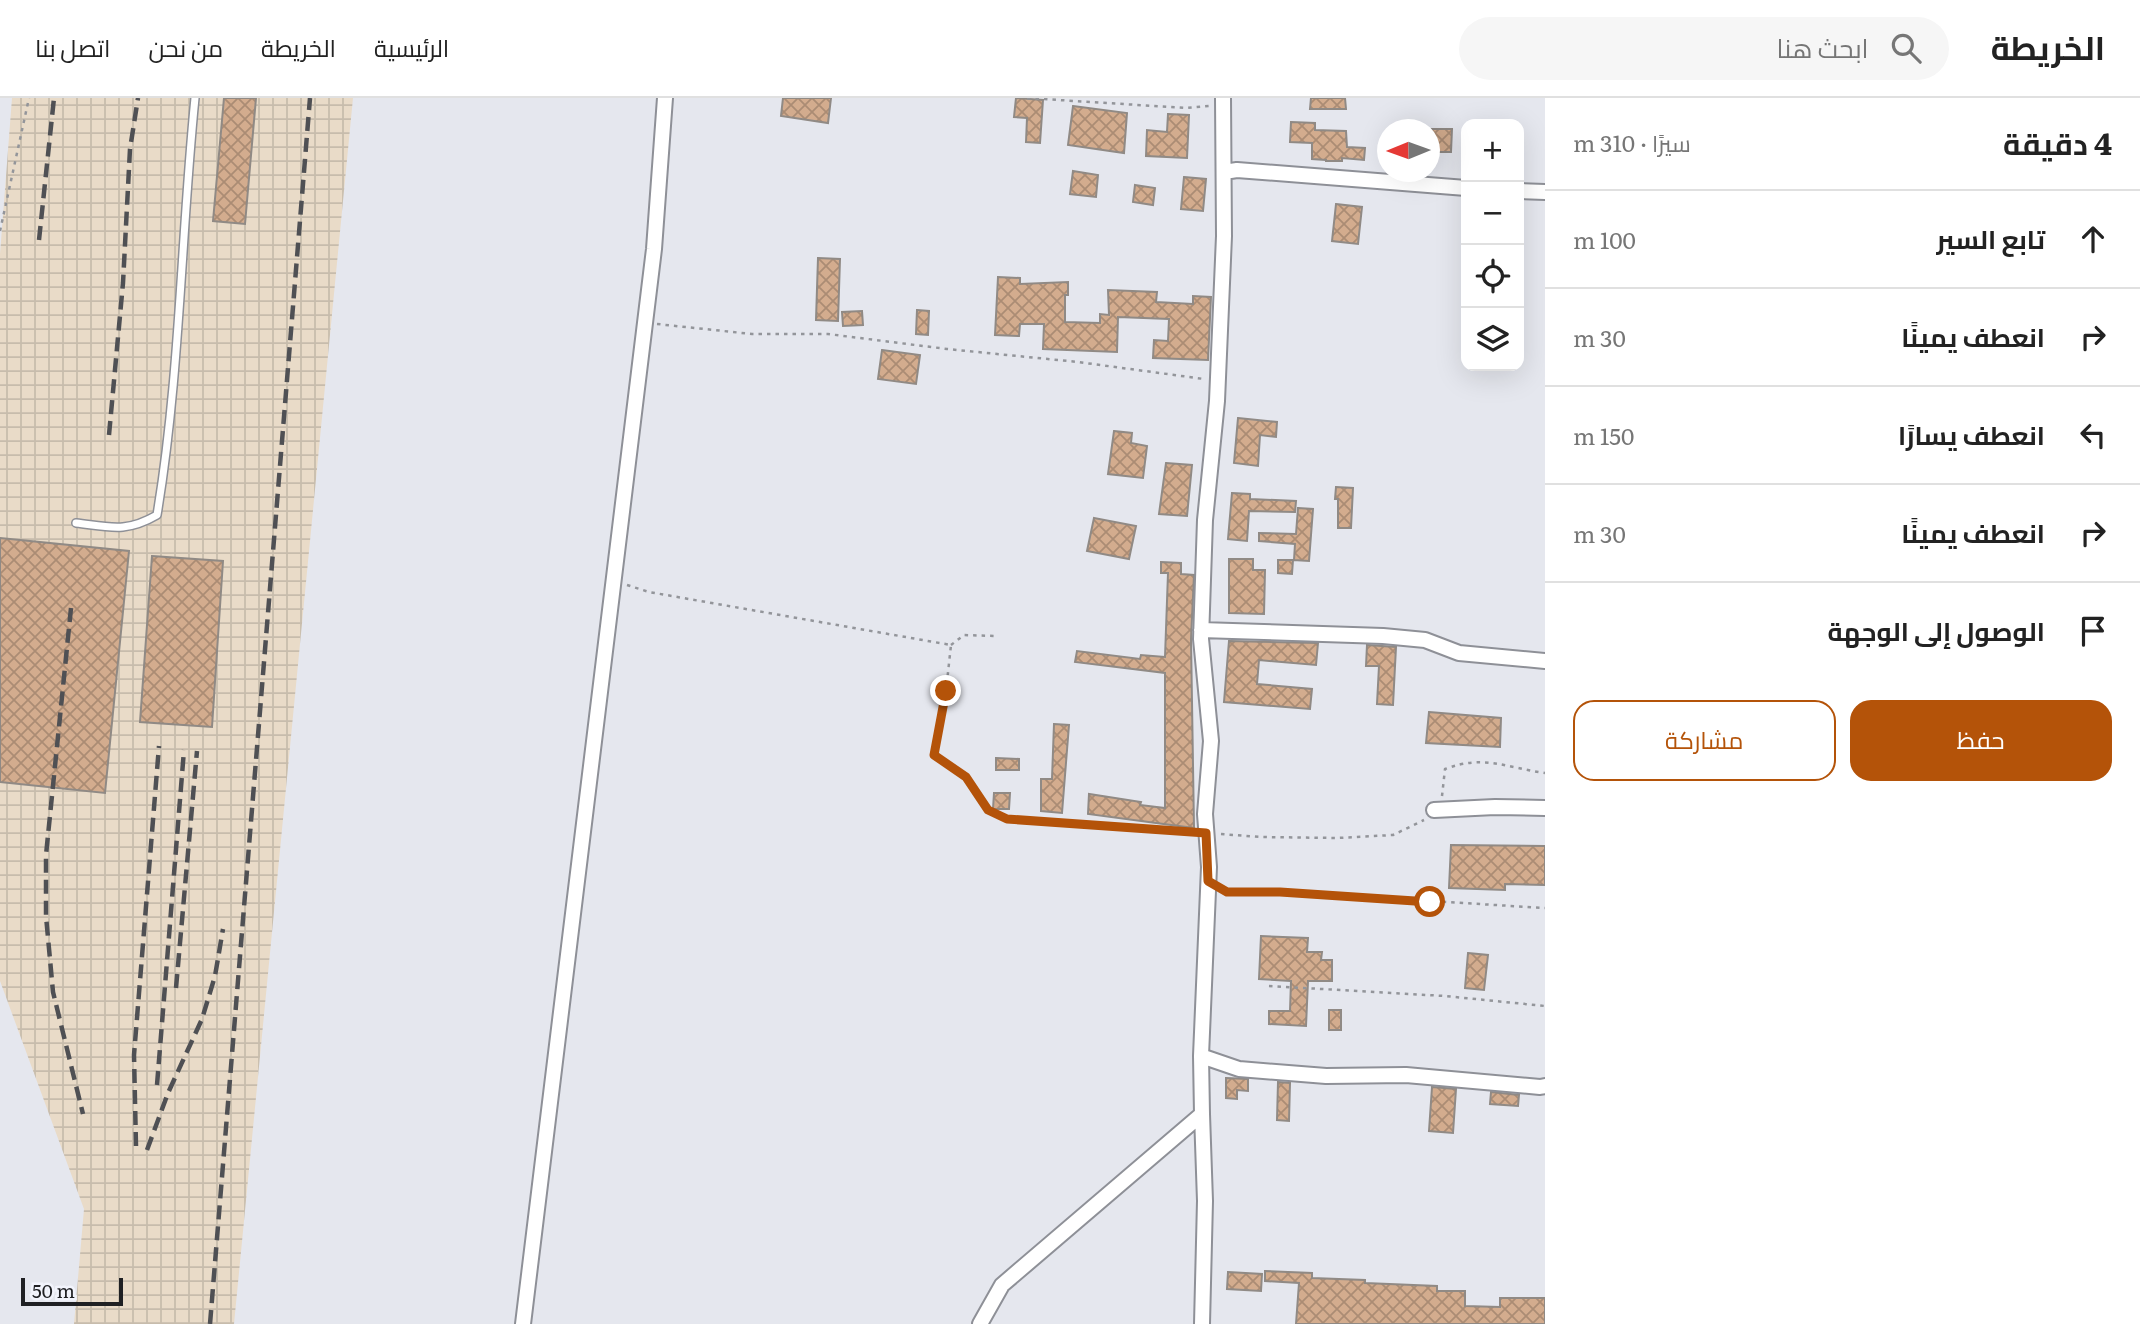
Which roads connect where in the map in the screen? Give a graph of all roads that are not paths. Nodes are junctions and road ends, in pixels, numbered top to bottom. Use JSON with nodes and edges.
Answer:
{"nodes":[{"id":1,"x":195,"y":98,"type":"edge"},
{"id":2,"x":665,"y":98,"type":"edge"},
{"id":3,"x":1223,"y":102,"type":"edge"},
{"id":4,"x":1224,"y":172,"type":"junction"},
{"id":5,"x":1461,"y":188,"type":"edge"},
{"id":6,"x":1524,"y":191,"type":"edge"},
{"id":7,"x":1545,"y":192,"type":"edge"},
{"id":8,"x":76,"y":523,"type":"dead end"},
{"id":9,"x":1201,"y":630,"type":"junction"},
{"id":10,"x":1545,"y":661,"type":"edge"},
{"id":11,"x":1545,"y":808,"type":"edge"},
{"id":12,"x":1434,"y":810,"type":"road end"},
{"id":13,"x":1201,"y":1056,"type":"junction"},
{"id":14,"x":1545,"y":1086,"type":"edge"},
{"id":15,"x":1202,"y":1114,"type":"junction"},
{"id":16,"x":523,"y":1324,"type":"edge"},
{"id":17,"x":979,"y":1324,"type":"edge"},
{"id":18,"x":1202,"y":1324,"type":"edge"}],
"edges":[{"from":1,"to":8,"type":"lane"},
{"from":2,"to":16,"type":"street"},
{"from":3,"to":4,"type":"street"},
{"from":4,"to":5,"type":"street"},
{"from":4,"to":9,"type":"street"},
{"from":6,"to":7,"type":"street"},
{"from":9,"to":10,"type":"street"},
{"from":9,"to":13,"type":"street"},
{"from":11,"to":12,"type":"street"},
{"from":13,"to":14,"type":"street"},
{"from":13,"to":15,"type":"street"},
{"from":15,"to":17,"type":"street"},
{"from":15,"to":18,"type":"street"}]}
